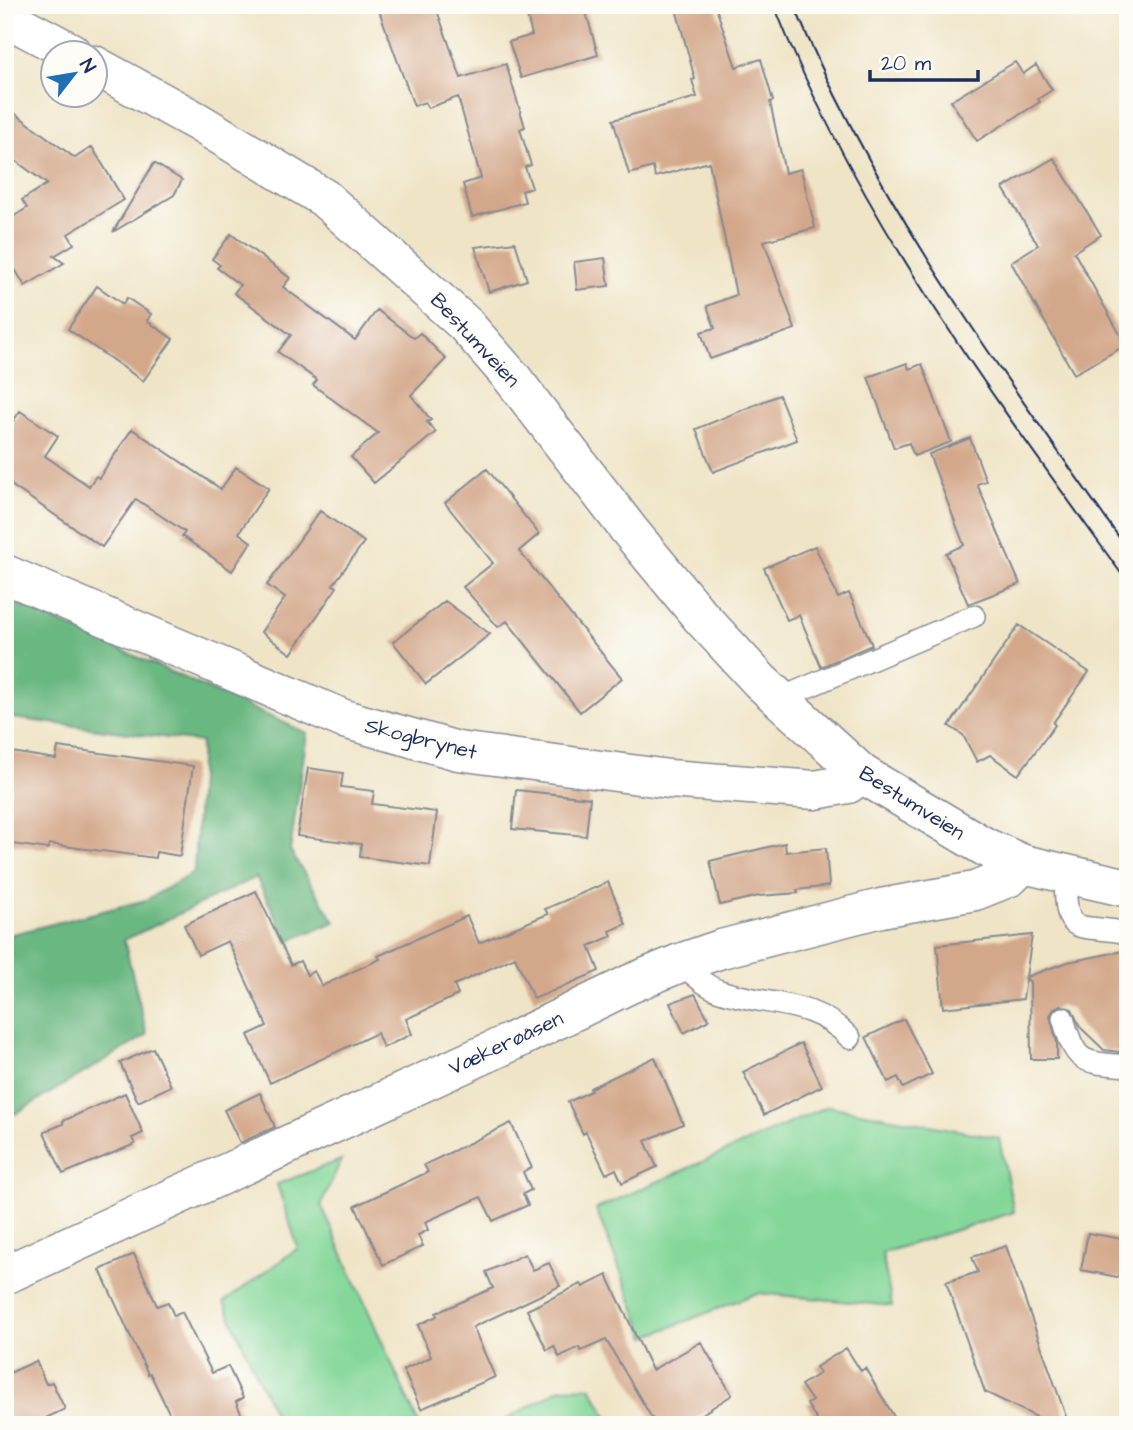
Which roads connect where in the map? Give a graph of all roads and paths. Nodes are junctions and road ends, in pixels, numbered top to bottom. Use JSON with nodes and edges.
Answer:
{"nodes":[{"id":1,"x":5,"y":17,"type":"edge"},
{"id":2,"x":45,"y":38,"type":"edge"},
{"id":3,"x":108,"y":73,"type":"edge"},
{"id":4,"x":5,"y":574,"type":"edge"},
{"id":5,"x":974,"y":616,"type":"dead end"},
{"id":6,"x":779,"y":699,"type":"junction"},
{"id":7,"x":862,"y":774,"type":"junction"},
{"id":8,"x":1023,"y":864,"type":"junction"},
{"id":9,"x":1065,"y":873,"type":"junction"},
{"id":10,"x":1128,"y":888,"type":"edge"},
{"id":11,"x":1128,"y":933,"type":"edge"},
{"id":12,"x":680,"y":963,"type":"junction"},
{"id":13,"x":1063,"y":1018,"type":"dead end"},
{"id":14,"x":850,"y":1038,"type":"dead end"},
{"id":15,"x":1128,"y":1066,"type":"edge"},
{"id":16,"x":5,"y":1275,"type":"edge"}],
"edges":[{"from":1,"to":2,"type":"street"},
{"from":3,"to":6,"type":"street","name":"Bestumveien"},
{"from":4,"to":7,"type":"street","name":"Skogbrynet"},
{"from":5,"to":6,"type":"lane"},
{"from":6,"to":7,"type":"street","name":"Bestumveien"},
{"from":7,"to":8,"type":"street","name":"Bestumveien"},
{"from":8,"to":9,"type":"street","name":"Bestumveien"},
{"from":8,"to":12,"type":"street","name":"Vækerøåsen"},
{"from":9,"to":10,"type":"street","name":"Bestumveien"},
{"from":9,"to":11,"type":"lane"},
{"from":12,"to":14,"type":"lane"},
{"from":12,"to":16,"type":"street","name":"Vækerøåsen"},
{"from":13,"to":15,"type":"lane"}]}
